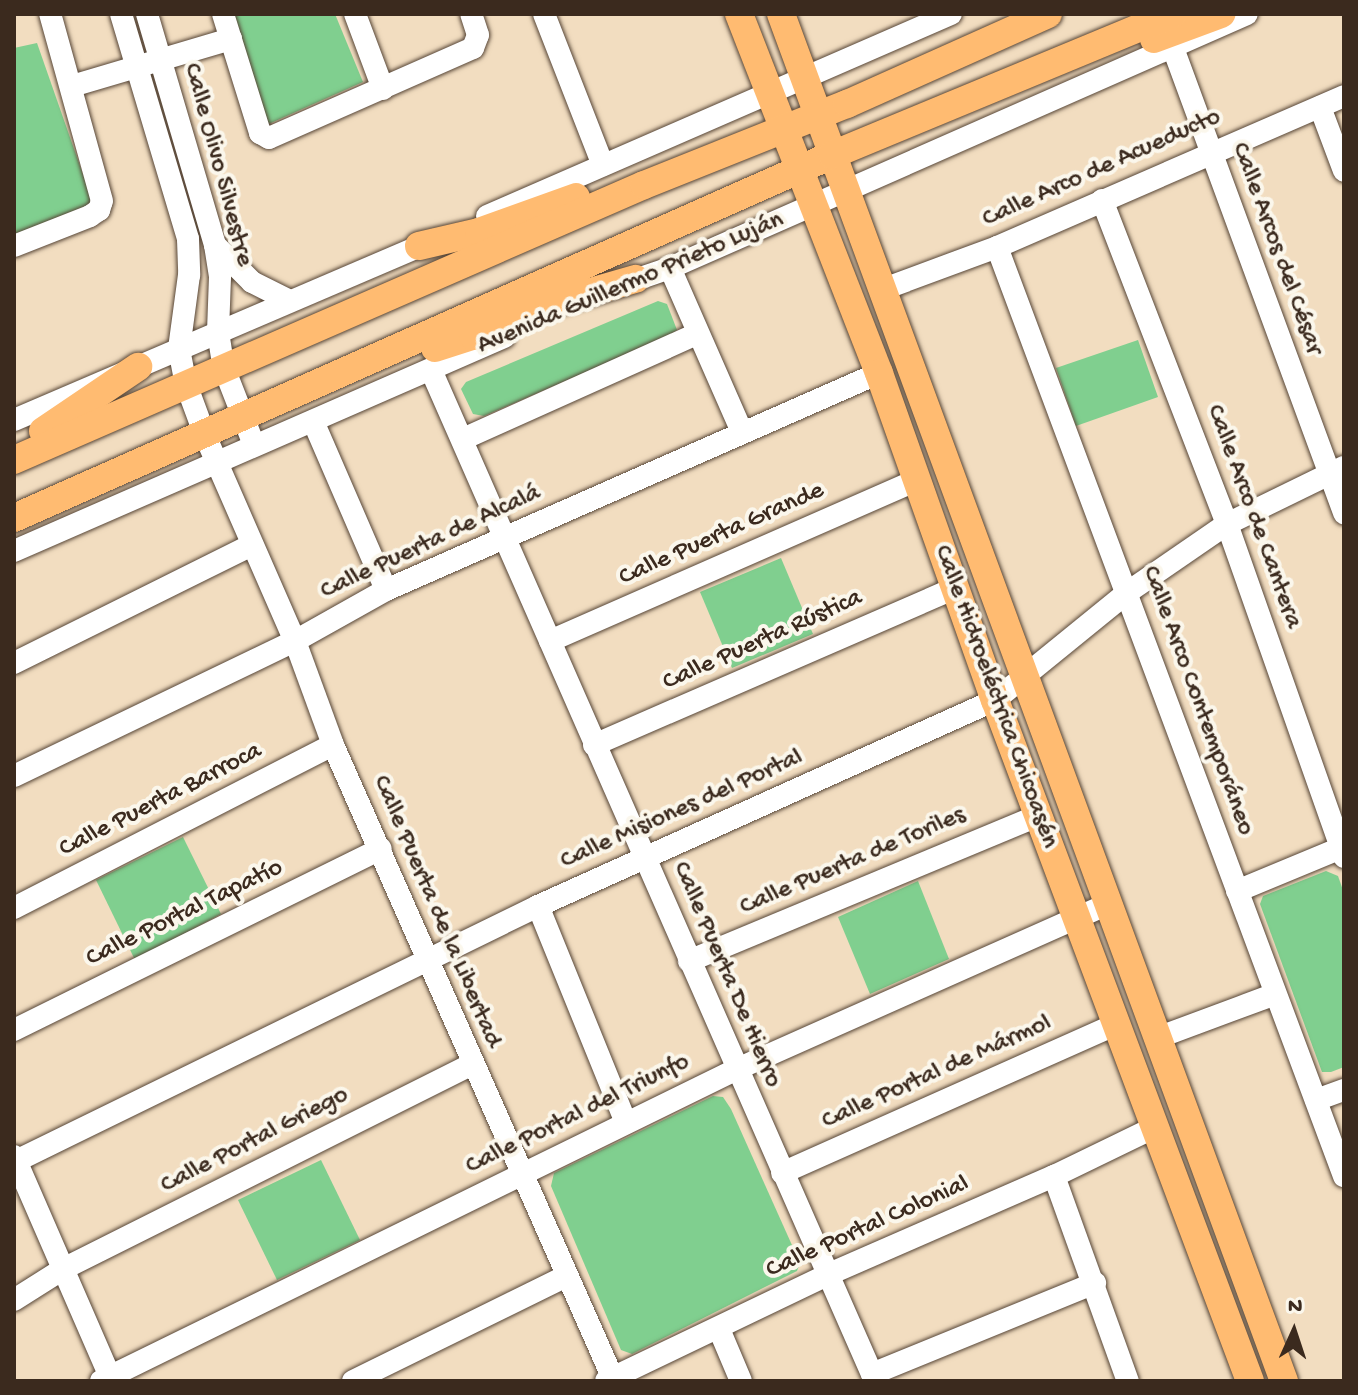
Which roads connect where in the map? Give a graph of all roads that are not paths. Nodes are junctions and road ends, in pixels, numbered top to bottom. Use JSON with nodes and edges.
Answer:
{"nodes":[{"id":1,"x":50,"y":14,"type":"edge"},
{"id":2,"x":121,"y":14,"type":"edge"},
{"id":3,"x":147,"y":14,"type":"edge"},
{"id":4,"x":223,"y":14,"type":"edge"},
{"id":5,"x":355,"y":14,"type":"edge"},
{"id":6,"x":471,"y":14,"type":"edge"},
{"id":7,"x":739,"y":14,"type":"edge"},
{"id":8,"x":781,"y":14,"type":"edge"},
{"id":9,"x":951,"y":14,"type":"edge"},
{"id":10,"x":1048,"y":14,"type":"edge"},
{"id":11,"x":1173,"y":14,"type":"edge"},
{"id":12,"x":1221,"y":14,"type":"edge"},
{"id":13,"x":1247,"y":14,"type":"edge"},
{"id":14,"x":548,"y":15,"type":"edge"},
{"id":15,"x":922,"y":20,"type":"edge"},
{"id":16,"x":231,"y":39,"type":"junction"},
{"id":17,"x":1173,"y":48,"type":"junction"},
{"id":18,"x":161,"y":60,"type":"junction"},
{"id":19,"x":1057,"y":65,"type":"junction"},
{"id":20,"x":136,"y":67,"type":"junction"},
{"id":21,"x":805,"y":78,"type":"junction"},
{"id":22,"x":72,"y":86,"type":"junction"},
{"id":23,"x":383,"y":89,"type":"junction"},
{"id":24,"x":769,"y":93,"type":"junction"},
{"id":25,"x":1344,"y":96,"type":"edge"},
{"id":26,"x":1320,"y":107,"type":"junction"},
{"id":27,"x":818,"y":116,"type":"junction"},
{"id":28,"x":783,"y":130,"type":"junction"},
{"id":29,"x":1211,"y":152,"type":"junction"},
{"id":30,"x":832,"y":155,"type":"junction"},
{"id":31,"x":603,"y":165,"type":"junction"},
{"id":32,"x":799,"y":169,"type":"junction"},
{"id":33,"x":1344,"y":171,"type":"edge"},
{"id":34,"x":644,"y":185,"type":"junction"},
{"id":35,"x":845,"y":191,"type":"junction"},
{"id":36,"x":1102,"y":200,"type":"junction"},
{"id":37,"x":814,"y":206,"type":"junction"},
{"id":38,"x":215,"y":245,"type":"junction"},
{"id":39,"x":14,"y":246,"type":"edge"},
{"id":40,"x":419,"y":246,"type":"junction"},
{"id":41,"x":997,"y":247,"type":"junction"},
{"id":42,"x":670,"y":268,"type":"junction"},
{"id":43,"x":635,"y":279,"type":"junction"},
{"id":44,"x":881,"y":290,"type":"junction"},
{"id":45,"x":290,"y":301,"type":"junction"},
{"id":46,"x":218,"y":332,"type":"junction"},
{"id":47,"x":697,"y":334,"type":"junction"},
{"id":48,"x":179,"y":349,"type":"junction"},
{"id":49,"x":378,"y":356,"type":"junction"},
{"id":50,"x":138,"y":367,"type":"junction"},
{"id":51,"x":224,"y":368,"type":"junction"},
{"id":52,"x":431,"y":370,"type":"junction"},
{"id":53,"x":879,"y":373,"type":"junction"},
{"id":54,"x":186,"y":384,"type":"junction"},
{"id":55,"x":241,"y":417,"type":"junction"},
{"id":56,"x":14,"y":420,"type":"edge"},
{"id":57,"x":313,"y":421,"type":"junction"},
{"id":58,"x":742,"y":432,"type":"junction"},
{"id":59,"x":204,"y":433,"type":"junction"},
{"id":60,"x":463,"y":439,"type":"junction"},
{"id":61,"x":14,"y":443,"type":"edge"},
{"id":62,"x":254,"y":445,"type":"junction"},
{"id":63,"x":14,"y":460,"type":"edge"},
{"id":64,"x":216,"y":461,"type":"junction"},
{"id":65,"x":1337,"y":470,"type":"edge"},
{"id":66,"x":917,"y":480,"type":"junction"},
{"id":67,"x":1344,"y":514,"type":"edge"},
{"id":68,"x":14,"y":518,"type":"edge"},
{"id":69,"x":1227,"y":524,"type":"junction"},
{"id":70,"x":505,"y":537,"type":"junction"},
{"id":71,"x":252,"y":545,"type":"junction"},
{"id":72,"x":14,"y":551,"type":"edge"},
{"id":73,"x":955,"y":588,"type":"junction"},
{"id":74,"x":386,"y":590,"type":"junction"},
{"id":75,"x":1128,"y":592,"type":"junction"},
{"id":76,"x":295,"y":641,"type":"junction"},
{"id":77,"x":550,"y":641,"type":"junction"},
{"id":78,"x":14,"y":663,"type":"edge"},
{"id":79,"x":1023,"y":678,"type":"junction"},
{"id":80,"x":995,"y":700,"type":"junction"},
{"id":81,"x":333,"y":745,"type":"junction"},
{"id":82,"x":594,"y":745,"type":"junction"},
{"id":83,"x":14,"y":776,"type":"edge"},
{"id":84,"x":1038,"y":816,"type":"junction"},
{"id":85,"x":381,"y":849,"type":"junction"},
{"id":86,"x":1342,"y":852,"type":"edge"},
{"id":87,"x":645,"y":858,"type":"junction"},
{"id":88,"x":1237,"y":891,"type":"junction"},
{"id":89,"x":1107,"y":904,"type":"junction"},
{"id":90,"x":538,"y":906,"type":"junction"},
{"id":91,"x":14,"y":908,"type":"edge"},
{"id":92,"x":1076,"y":916,"type":"junction"},
{"id":93,"x":429,"y":958,"type":"junction"},
{"id":94,"x":689,"y":961,"type":"junction"},
{"id":95,"x":1275,"y":994,"type":"junction"},
{"id":96,"x":1116,"y":1024,"type":"junction"},
{"id":97,"x":14,"y":1030,"type":"edge"},
{"id":98,"x":1157,"y":1038,"type":"junction"},
{"id":99,"x":472,"y":1064,"type":"junction"},
{"id":100,"x":735,"y":1070,"type":"junction"},
{"id":101,"x":1344,"y":1090,"type":"edge"},
{"id":102,"x":1316,"y":1100,"type":"junction"},
{"id":103,"x":626,"y":1123,"type":"junction"},
{"id":104,"x":1155,"y":1127,"type":"junction"},
{"id":105,"x":15,"y":1160,"type":"edge"},
{"id":106,"x":523,"y":1172,"type":"junction"},
{"id":107,"x":782,"y":1173,"type":"junction"},
{"id":108,"x":1054,"y":1176,"type":"junction"},
{"id":109,"x":1344,"y":1176,"type":"edge"},
{"id":110,"x":63,"y":1269,"type":"junction"},
{"id":111,"x":827,"y":1275,"type":"junction"},
{"id":112,"x":566,"y":1276,"type":"junction"},
{"id":113,"x":1095,"y":1283,"type":"junction"},
{"id":114,"x":14,"y":1300,"type":"edge"},
{"id":115,"x":719,"y":1329,"type":"junction"},
{"id":116,"x":873,"y":1377,"type":"edge"},
{"id":117,"x":108,"y":1379,"type":"edge"},
{"id":118,"x":611,"y":1380,"type":"edge"},
{"id":119,"x":353,"y":1381,"type":"edge"},
{"id":120,"x":741,"y":1381,"type":"edge"},
{"id":121,"x":1128,"y":1381,"type":"edge"},
{"id":122,"x":1250,"y":1381,"type":"edge"},
{"id":123,"x":1284,"y":1381,"type":"edge"}],
"edges":[{"from":1,"to":22,"type":"street"},
{"from":2,"to":20,"type":"street","name":"Calle Olivo Silvestre"},
{"from":3,"to":18,"type":"street","name":"Calle Olivo Silvestre"},
{"from":4,"to":16,"type":"street"},
{"from":5,"to":23,"type":"street"},
{"from":6,"to":23,"type":"street"},
{"from":7,"to":24,"type":"main road","name":"Calle Hidroeléctrica Chicoasén"},
{"from":8,"to":21,"type":"main road","name":"Calle Hidroeléctrica Chicoasén"},
{"from":9,"to":15,"type":"street"},
{"from":10,"to":27,"type":"main road"},
{"from":11,"to":19,"type":"main road","name":"Avenida Guillermo Prieto Luján"},
{"from":12,"to":19,"type":"main road"},
{"from":13,"to":17,"type":"street","name":"Avenida Guillermo Prieto Luján"},
{"from":14,"to":31,"type":"street"},
{"from":15,"to":21,"type":"street"},
{"from":16,"to":18,"type":"street"},
{"from":16,"to":23,"type":"street"},
{"from":17,"to":29,"type":"street","name":"Calle Arcos del César"},
{"from":17,"to":35,"type":"street","name":"Avenida Guillermo Prieto Luján"},
{"from":18,"to":20,"type":"street"},
{"from":18,"to":38,"type":"street","name":"Calle Olivo Silvestre"},
{"from":19,"to":30,"type":"main road","name":"Avenida Guillermo Prieto Luján"},
{"from":20,"to":22,"type":"street"},
{"from":20,"to":48,"type":"street","name":"Calle Olivo Silvestre"},
{"from":21,"to":24,"type":"street"},
{"from":21,"to":27,"type":"main road","name":"Calle Hidroeléctrica Chicoasén"},
{"from":22,"to":39,"type":"street"},
{"from":24,"to":28,"type":"main road","name":"Calle Hidroeléctrica Chicoasén"},
{"from":24,"to":31,"type":"street"},
{"from":25,"to":26,"type":"street","name":"Calle Arco de Acueducto"},
{"from":26,"to":29,"type":"street","name":"Calle Arco de Acueducto"},
{"from":26,"to":33,"type":"street"},
{"from":27,"to":28,"type":"main road"},
{"from":27,"to":30,"type":"main road","name":"Calle Hidroeléctrica Chicoasén"},
{"from":28,"to":32,"type":"main road","name":"Calle Hidroeléctrica Chicoasén"},
{"from":28,"to":34,"type":"main road"},
{"from":29,"to":36,"type":"street","name":"Calle Arco de Acueducto"},
{"from":29,"to":65,"type":"street","name":"Calle Arcos del César"},
{"from":30,"to":32,"type":"main road","name":"Avenida Guillermo Prieto Luján"},
{"from":30,"to":35,"type":"main road","name":"Calle Hidroeléctrica Chicoasén"},
{"from":31,"to":40,"type":"street"},
{"from":32,"to":37,"type":"main road","name":"Calle Hidroeléctrica Chicoasén"},
{"from":32,"to":49,"type":"main road","name":"Avenida Guillermo Prieto Luján"},
{"from":34,"to":40,"type":"main road"},
{"from":34,"to":51,"type":"main road"},
{"from":35,"to":37,"type":"street","name":"Avenida Guillermo Prieto Luján"},
{"from":35,"to":44,"type":"main road","name":"Calle Hidroeléctrica Chicoasén"},
{"from":36,"to":41,"type":"street","name":"Calle Arco de Acueducto"},
{"from":36,"to":69,"type":"street","name":"Calle Arco de Cantera"},
{"from":37,"to":42,"type":"street","name":"Avenida Guillermo Prieto Luján"},
{"from":37,"to":53,"type":"main road","name":"Calle Hidroeléctrica Chicoasén"},
{"from":38,"to":45,"type":"street"},
{"from":38,"to":46,"type":"street","name":"Calle Olivo Silvestre"},
{"from":40,"to":45,"type":"street"},
{"from":41,"to":44,"type":"street","name":"Calle Arco de Acueducto"},
{"from":41,"to":75,"type":"street","name":"Calle Arco Contemporáneo"},
{"from":42,"to":43,"type":"street","name":"Avenida Guillermo Prieto Luján"},
{"from":42,"to":47,"type":"street"},
{"from":43,"to":49,"type":"main road"},
{"from":43,"to":52,"type":"street","name":"Avenida Guillermo Prieto Luján"},
{"from":44,"to":79,"type":"main road","name":"Calle Hidroeléctrica Chicoasén"},
{"from":45,"to":46,"type":"street"},
{"from":46,"to":48,"type":"street"},
{"from":46,"to":51,"type":"street","name":"Calle Olivo Silvestre"},
{"from":47,"to":58,"type":"street"},
{"from":47,"to":60,"type":"street"},
{"from":48,"to":50,"type":"street"},
{"from":48,"to":54,"type":"street","name":"Calle Olivo Silvestre"},
{"from":49,"to":55,"type":"main road","name":"Avenida Guillermo Prieto Luján"},
{"from":50,"to":56,"type":"street"},
{"from":50,"to":61,"type":"main road"},
{"from":51,"to":54,"type":"main road"},
{"from":51,"to":55,"type":"street","name":"Calle Olivo Silvestre"},
{"from":52,"to":57,"type":"street","name":"Avenida Guillermo Prieto Luján"},
{"from":52,"to":60,"type":"street","name":"Calle Puerta De Hierro"},
{"from":53,"to":58,"type":"street","name":"Calle Puerta de Alcalá"},
{"from":53,"to":66,"type":"main road","name":"Calle Hidroeléctrica Chicoasén"},
{"from":54,"to":59,"type":"street","name":"Calle Puerta de la Libertad"},
{"from":54,"to":63,"type":"main road"},
{"from":55,"to":59,"type":"main road","name":"Avenida Guillermo Prieto Luján"},
{"from":55,"to":62,"type":"street","name":"Calle Olivo Silvestre"},
{"from":57,"to":62,"type":"street","name":"Avenida Guillermo Prieto Luján"},
{"from":57,"to":74,"type":"street"},
{"from":58,"to":70,"type":"street","name":"Calle Puerta de Alcalá"},
{"from":59,"to":64,"type":"street","name":"Calle Puerta de la Libertad"},
{"from":59,"to":68,"type":"main road","name":"Avenida Guillermo Prieto Luján"},
{"from":60,"to":70,"type":"street","name":"Calle Puerta De Hierro"},
{"from":62,"to":64,"type":"street","name":"Avenida Guillermo Prieto Luján"},
{"from":64,"to":71,"type":"street","name":"Calle Puerta de la Libertad"},
{"from":64,"to":72,"type":"street","name":"Avenida Guillermo Prieto Luján"},
{"from":65,"to":67,"type":"street","name":"Calle Arcos del César"},
{"from":65,"to":69,"type":"street","name":"Calle Misiones del Portal"},
{"from":66,"to":73,"type":"main road","name":"Calle Hidroeléctrica Chicoasén"},
{"from":66,"to":77,"type":"street","name":"Calle Puerta Grande"},
{"from":69,"to":75,"type":"street","name":"Calle Misiones del Portal"},
{"from":69,"to":86,"type":"street","name":"Calle Arco de Cantera"},
{"from":70,"to":74,"type":"street","name":"Calle Puerta de Alcalá"},
{"from":70,"to":77,"type":"street","name":"Calle Puerta De Hierro"},
{"from":71,"to":76,"type":"street","name":"Calle Puerta de la Libertad"},
{"from":71,"to":78,"type":"street"},
{"from":73,"to":80,"type":"main road","name":"Calle Hidroeléctrica Chicoasén"},
{"from":73,"to":82,"type":"street","name":"Calle Puerta Rústica"},
{"from":74,"to":76,"type":"street","name":"Calle Puerta de Alcalá"},
{"from":75,"to":79,"type":"street","name":"Calle Misiones del Portal"},
{"from":75,"to":88,"type":"street","name":"Calle Arco Contemporáneo"},
{"from":76,"to":81,"type":"street","name":"Calle Puerta de la Libertad"},
{"from":76,"to":83,"type":"street","name":"Calle Puerta de Alcalá"},
{"from":77,"to":82,"type":"street","name":"Calle Puerta De Hierro"},
{"from":79,"to":80,"type":"street","name":"Calle Misiones del Portal"},
{"from":79,"to":89,"type":"main road","name":"Calle Hidroeléctrica Chicoasén"},
{"from":80,"to":84,"type":"main road","name":"Calle Hidroeléctrica Chicoasén"},
{"from":80,"to":87,"type":"street","name":"Calle Misiones del Portal"},
{"from":81,"to":85,"type":"street","name":"Calle Puerta de la Libertad"},
{"from":81,"to":91,"type":"street","name":"Calle Puerta Barroca"},
{"from":82,"to":87,"type":"street","name":"Calle Puerta De Hierro"},
{"from":84,"to":92,"type":"main road","name":"Calle Hidroeléctrica Chicoasén"},
{"from":84,"to":94,"type":"street","name":"Calle Puerta de Toriles"},
{"from":85,"to":93,"type":"street","name":"Calle Puerta de la Libertad"},
{"from":85,"to":97,"type":"street","name":"Calle Portal Tapatío"},
{"from":86,"to":88,"type":"street"},
{"from":87,"to":90,"type":"street","name":"Calle Misiones del Portal"},
{"from":87,"to":94,"type":"street","name":"Calle Puerta De Hierro"},
{"from":88,"to":95,"type":"street","name":"Calle Arco Contemporáneo"},
{"from":89,"to":92,"type":"street","name":"Calle Portal del Triunfo"},
{"from":89,"to":98,"type":"main road","name":"Calle Hidroeléctrica Chicoasén"},
{"from":90,"to":93,"type":"street","name":"Calle Misiones del Portal"},
{"from":90,"to":103,"type":"street"},
{"from":92,"to":96,"type":"main road","name":"Calle Hidroeléctrica Chicoasén"},
{"from":92,"to":100,"type":"street","name":"Calle Portal del Triunfo"},
{"from":93,"to":99,"type":"street","name":"Calle Puerta de la Libertad"},
{"from":93,"to":105,"type":"street","name":"Calle Misiones del Portal"},
{"from":94,"to":100,"type":"street","name":"Calle Puerta De Hierro"},
{"from":95,"to":98,"type":"street"},
{"from":95,"to":102,"type":"street","name":"Calle Arco Contemporáneo"},
{"from":96,"to":104,"type":"main road","name":"Calle Hidroeléctrica Chicoasén"},
{"from":96,"to":107,"type":"street","name":"Calle Portal de Mármol"},
{"from":98,"to":123,"type":"main road","name":"Calle Hidroeléctrica Chicoasén"},
{"from":99,"to":106,"type":"street","name":"Calle Puerta de la Libertad"},
{"from":99,"to":110,"type":"street","name":"Calle Portal Griego"},
{"from":100,"to":103,"type":"street","name":"Calle Portal del Triunfo"},
{"from":100,"to":107,"type":"street","name":"Calle Puerta De Hierro"},
{"from":101,"to":102,"type":"street"},
{"from":102,"to":109,"type":"street","name":"Calle Arco Contemporáneo"},
{"from":103,"to":106,"type":"street","name":"Calle Portal del Triunfo"},
{"from":104,"to":108,"type":"street","name":"Calle Portal Colonial"},
{"from":104,"to":122,"type":"main road","name":"Calle Hidroeléctrica Chicoasén"},
{"from":105,"to":110,"type":"street"},
{"from":106,"to":112,"type":"street","name":"Calle Puerta de la Libertad"},
{"from":106,"to":117,"type":"street","name":"Calle Portal del Triunfo"},
{"from":107,"to":111,"type":"street","name":"Calle Puerta De Hierro"},
{"from":108,"to":111,"type":"street","name":"Calle Portal Colonial"},
{"from":108,"to":113,"type":"street"},
{"from":110,"to":114,"type":"street","name":"Calle Portal Griego"},
{"from":110,"to":117,"type":"street"},
{"from":111,"to":115,"type":"street","name":"Calle Portal Colonial"},
{"from":111,"to":116,"type":"street","name":"Calle Puerta De Hierro"},
{"from":112,"to":118,"type":"street","name":"Calle Puerta de la Libertad"},
{"from":112,"to":119,"type":"street"},
{"from":113,"to":116,"type":"street"},
{"from":113,"to":121,"type":"street"},
{"from":115,"to":118,"type":"street","name":"Calle Portal Colonial"},
{"from":115,"to":120,"type":"street"}]}
